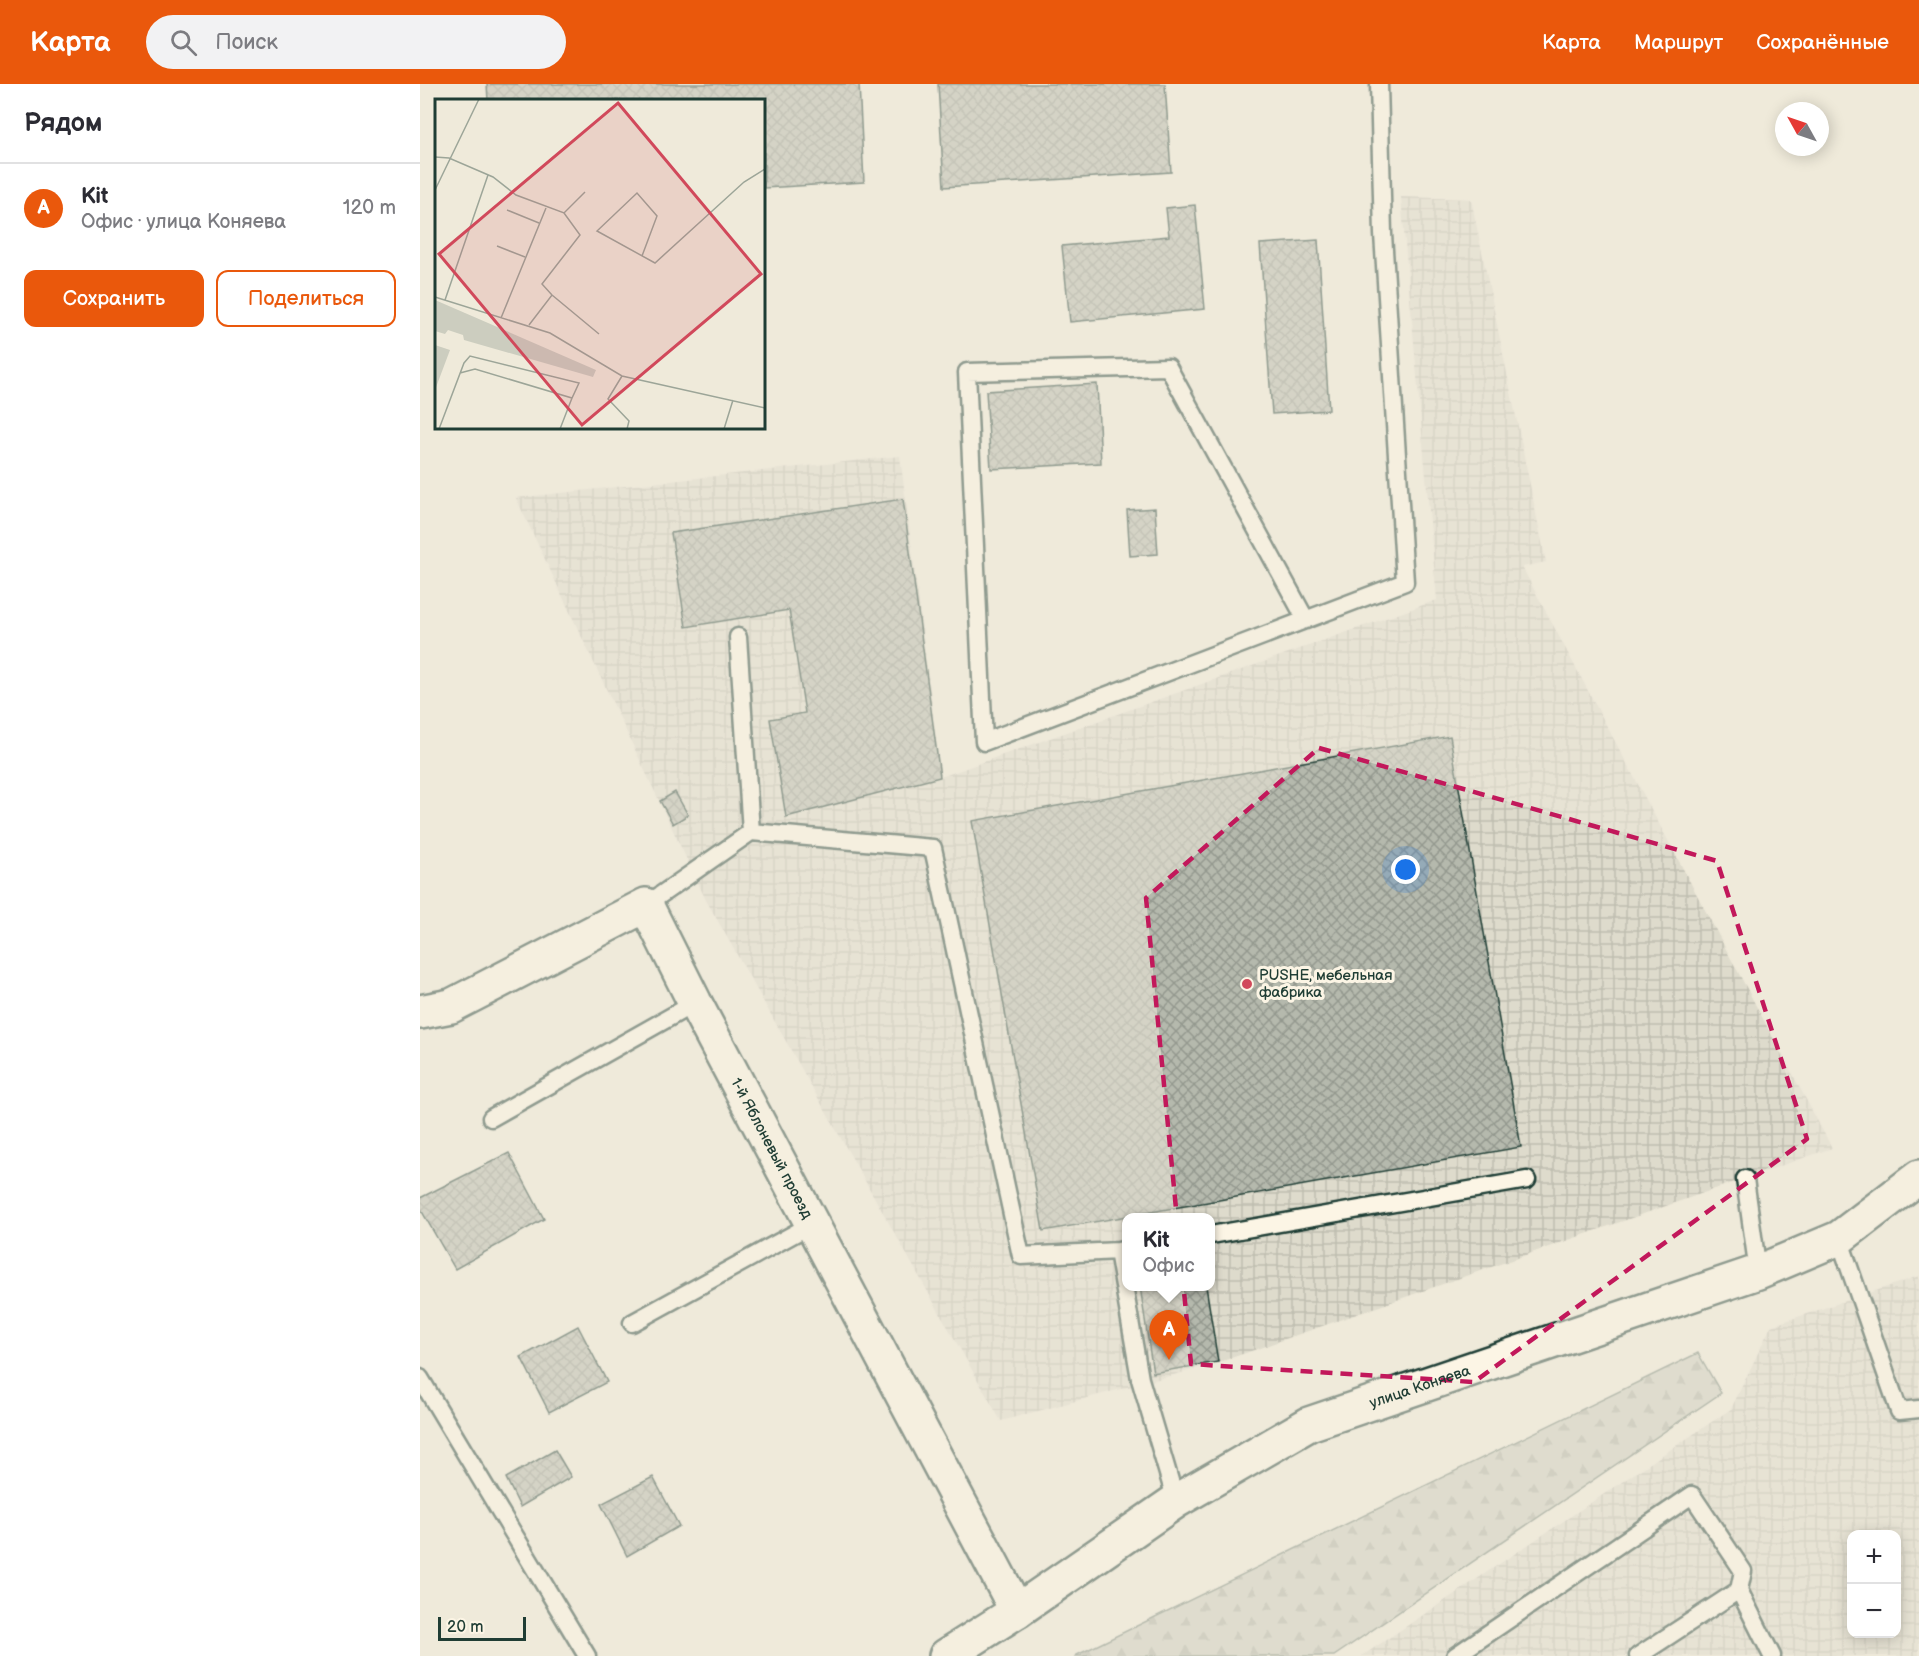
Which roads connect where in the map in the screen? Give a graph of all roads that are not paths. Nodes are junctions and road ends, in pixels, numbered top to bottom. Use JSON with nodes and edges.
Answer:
{"nodes":[{"id":1,"x":1379,"y":84,"type":"edge"},
{"id":2,"x":1306,"y":620,"type":"junction"},
{"id":3,"x":738,"y":637,"type":"dead end"},
{"id":4,"x":751,"y":832,"type":"junction"},
{"id":5,"x":646,"y":905,"type":"junction"},
{"id":6,"x":695,"y":1003,"type":"junction"},
{"id":7,"x":420,"y":1012,"type":"edge"},
{"id":8,"x":491,"y":1118,"type":"dead end"},
{"id":9,"x":1919,"y":1177,"type":"edge"},
{"id":10,"x":1745,"y":1179,"type":"dead end"},
{"id":11,"x":1527,"y":1180,"type":"dead end"},
{"id":12,"x":812,"y":1224,"type":"junction"},
{"id":13,"x":1215,"y":1234,"type":"edge"},
{"id":14,"x":1839,"y":1238,"type":"junction"},
{"id":15,"x":1122,"y":1250,"type":"edge"},
{"id":16,"x":1758,"y":1272,"type":"junction"},
{"id":17,"x":1128,"y":1291,"type":"edge"},
{"id":18,"x":633,"y":1323,"type":"dead end"},
{"id":19,"x":420,"y":1378,"type":"edge"},
{"id":20,"x":1919,"y":1409,"type":"edge"},
{"id":21,"x":1176,"y":1501,"type":"junction"},
{"id":22,"x":1739,"y":1590,"type":"junction"},
{"id":23,"x":1017,"y":1611,"type":"junction"},
{"id":24,"x":587,"y":1656,"type":"edge"},
{"id":25,"x":946,"y":1656,"type":"edge"},
{"id":26,"x":1455,"y":1656,"type":"edge"},
{"id":27,"x":1638,"y":1656,"type":"edge"},
{"id":28,"x":1772,"y":1656,"type":"edge"}],
"edges":[{"from":1,"to":2,"type":"lane"},
{"from":2,"to":2,"type":"lane"},
{"from":3,"to":4,"type":"lane"},
{"from":4,"to":5,"type":"lane"},
{"from":4,"to":15,"type":"lane"},
{"from":5,"to":6,"type":"street","name":"1-й Яблоневый проезд"},
{"from":5,"to":7,"type":"street"},
{"from":6,"to":8,"type":"lane"},
{"from":6,"to":12,"type":"street","name":"1-й Яблоневый проезд"},
{"from":9,"to":14,"type":"street","name":"улица Коняева"},
{"from":10,"to":16,"type":"lane"},
{"from":11,"to":13,"type":"lane"},
{"from":12,"to":18,"type":"lane"},
{"from":12,"to":23,"type":"street","name":"1-й Яблоневый проезд"},
{"from":14,"to":16,"type":"street","name":"улица Коняева"},
{"from":14,"to":20,"type":"lane"},
{"from":16,"to":21,"type":"street","name":"улица Коняева"},
{"from":17,"to":21,"type":"lane"},
{"from":19,"to":24,"type":"lane"},
{"from":21,"to":23,"type":"street","name":"улица Коняева"},
{"from":22,"to":26,"type":"lane"},
{"from":22,"to":27,"type":"lane"},
{"from":22,"to":28,"type":"lane"},
{"from":23,"to":25,"type":"street","name":"улица Коняева"}]}
